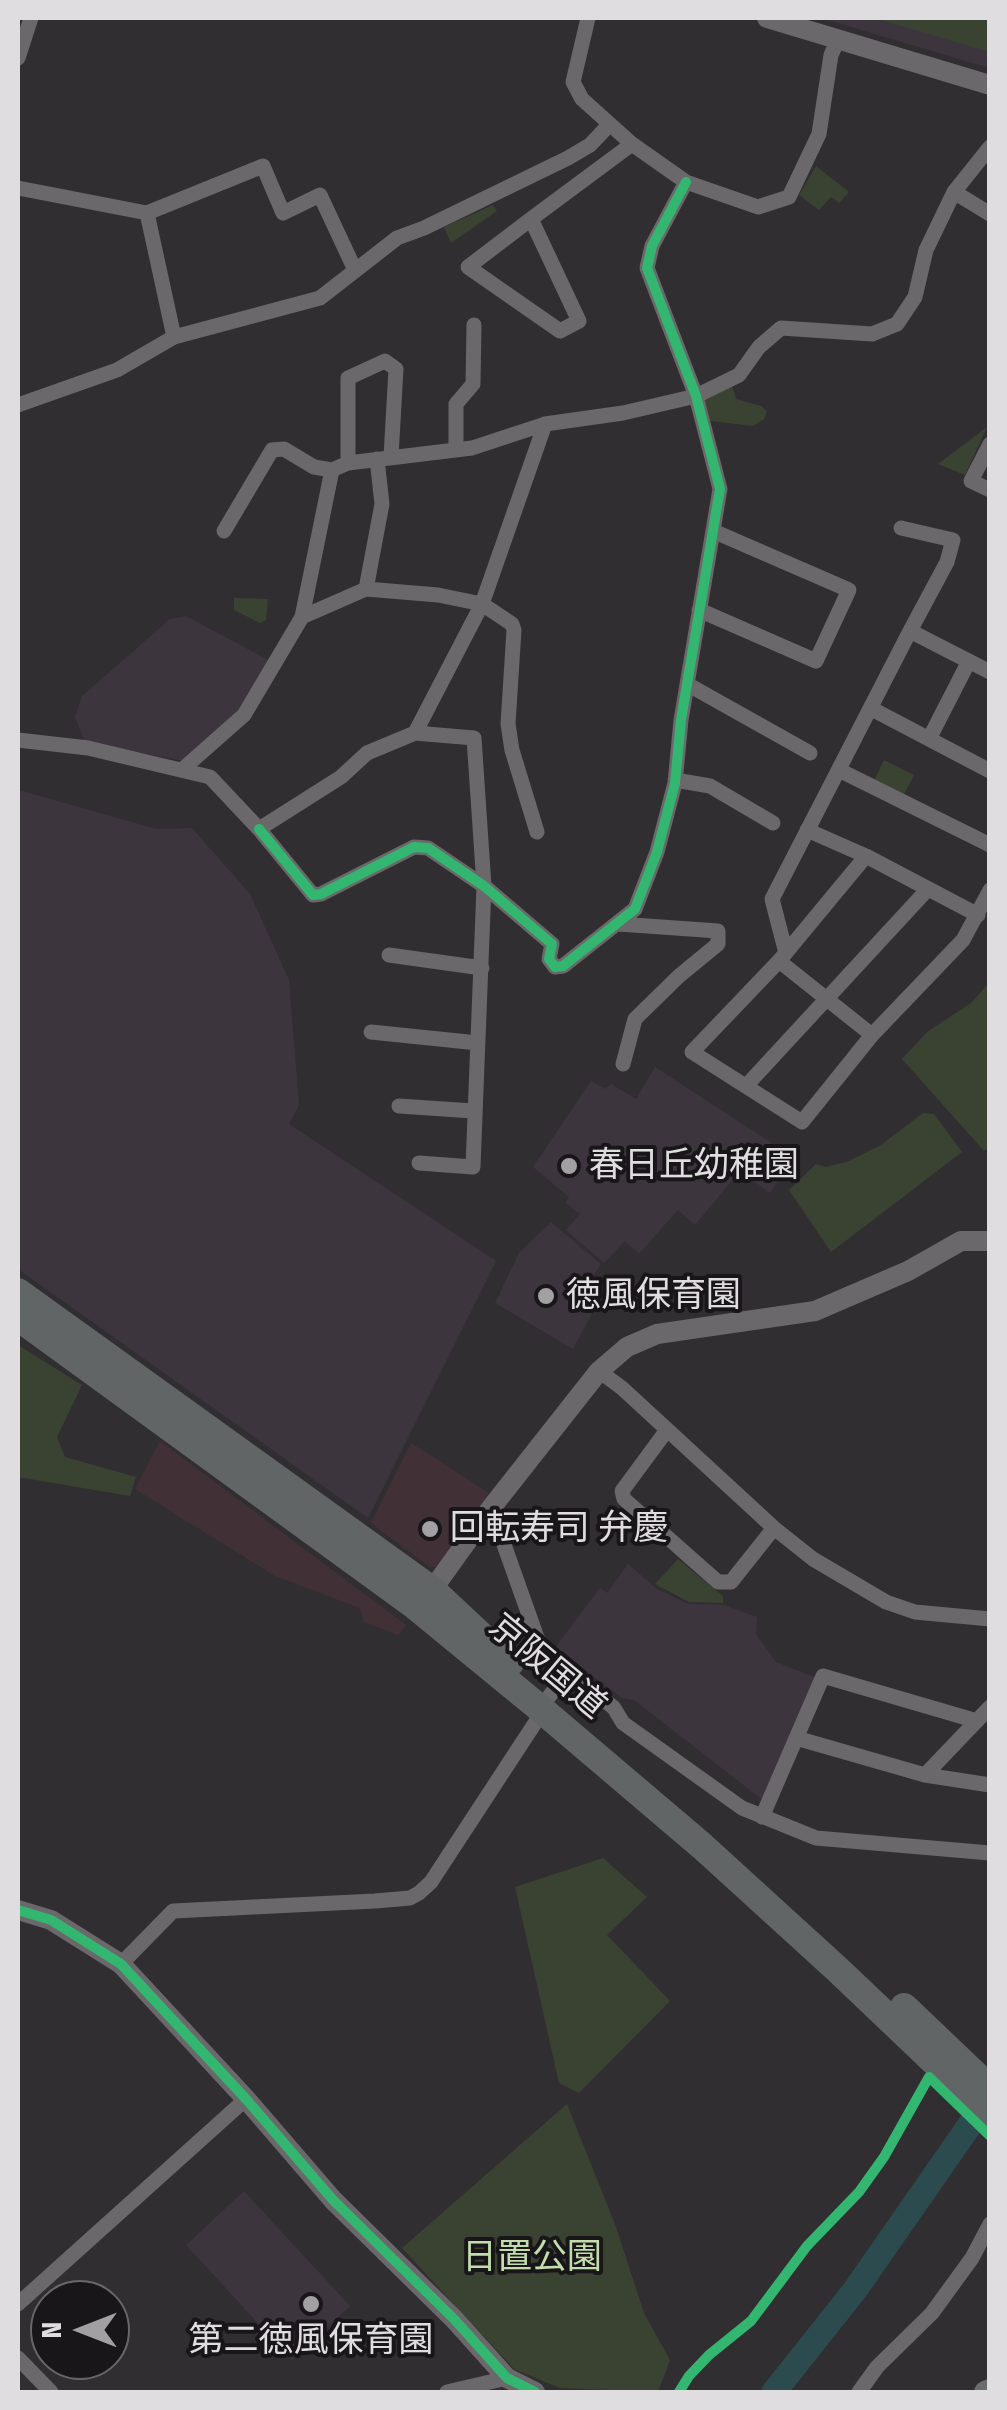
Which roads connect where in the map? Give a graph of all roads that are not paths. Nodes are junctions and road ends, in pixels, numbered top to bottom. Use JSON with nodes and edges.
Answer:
{"nodes":[{"id":1,"x":31,"y":18,"type":"edge"},
{"id":2,"x":588,"y":18,"type":"edge"},
{"id":3,"x":767,"y":18,"type":"edge"},
{"id":4,"x":838,"y":40,"type":"junction"},
{"id":5,"x":18,"y":58,"type":"edge"},
{"id":6,"x":990,"y":85,"type":"edge"},
{"id":7,"x":609,"y":125,"type":"junction"},
{"id":8,"x":632,"y":144,"type":"junction"},
{"id":9,"x":990,"y":147,"type":"edge"},
{"id":10,"x":686,"y":182,"type":"junction"},
{"id":11,"x":18,"y":188,"type":"edge"},
{"id":12,"x":954,"y":192,"type":"junction"},
{"id":13,"x":148,"y":213,"type":"junction"},
{"id":14,"x":990,"y":214,"type":"edge"},
{"id":15,"x":532,"y":220,"type":"junction"},
{"id":16,"x":355,"y":270,"type":"junction"},
{"id":17,"x":474,"y":326,"type":"dead end"},
{"id":18,"x":174,"y":337,"type":"junction"},
{"id":19,"x":696,"y":396,"type":"junction"},
{"id":20,"x":18,"y":405,"type":"edge"},
{"id":21,"x":544,"y":424,"type":"junction"},
{"id":22,"x":990,"y":444,"type":"edge"},
{"id":23,"x":456,"y":449,"type":"junction"},
{"id":24,"x":384,"y":458,"type":"junction"},
{"id":25,"x":348,"y":463,"type":"junction"},
{"id":26,"x":332,"y":470,"type":"junction"},
{"id":27,"x":990,"y":490,"type":"edge"},
{"id":28,"x":901,"y":528,"type":"dead end"},
{"id":29,"x":224,"y":531,"type":"dead end"},
{"id":30,"x":713,"y":531,"type":"junction"},
{"id":31,"x":366,"y":589,"type":"junction"},
{"id":32,"x":482,"y":604,"type":"junction"},
{"id":33,"x":699,"y":610,"type":"junction"},
{"id":34,"x":302,"y":617,"type":"junction"},
{"id":35,"x":910,"y":630,"type":"junction"},
{"id":36,"x":970,"y":661,"type":"junction"},
{"id":37,"x":990,"y":672,"type":"edge"},
{"id":38,"x":687,"y":684,"type":"junction"},
{"id":39,"x":872,"y":709,"type":"junction"},
{"id":40,"x":416,"y":733,"type":"junction"},
{"id":41,"x":930,"y":739,"type":"junction"},
{"id":42,"x":18,"y":740,"type":"edge"},
{"id":43,"x":810,"y":753,"type":"dead end"},
{"id":44,"x":184,"y":768,"type":"junction"},
{"id":45,"x":840,"y":770,"type":"junction"},
{"id":46,"x":990,"y":770,"type":"edge"},
{"id":47,"x":675,"y":780,"type":"junction"},
{"id":48,"x":773,"y":823,"type":"dead end"},
{"id":49,"x":259,"y":828,"type":"junction"},
{"id":50,"x":808,"y":830,"type":"junction"},
{"id":51,"x":537,"y":832,"type":"dead end"},
{"id":52,"x":990,"y":845,"type":"edge"},
{"id":53,"x":866,"y":856,"type":"junction"},
{"id":54,"x":484,"y":886,"type":"junction"},
{"id":55,"x":928,"y":889,"type":"junction"},
{"id":56,"x":990,"y":890,"type":"edge"},
{"id":57,"x":978,"y":915,"type":"junction"},
{"id":58,"x":620,"y":924,"type":"junction"},
{"id":59,"x":389,"y":956,"type":"dead end"},
{"id":60,"x":782,"y":957,"type":"junction"},
{"id":61,"x":482,"y":968,"type":"junction"},
{"id":62,"x":826,"y":998,"type":"junction"},
{"id":63,"x":371,"y":1032,"type":"dead end"},
{"id":64,"x":872,"y":1034,"type":"junction"},
{"id":65,"x":478,"y":1042,"type":"junction"},
{"id":66,"x":623,"y":1064,"type":"dead end"},
{"id":67,"x":746,"y":1086,"type":"junction"},
{"id":68,"x":399,"y":1106,"type":"dead end"},
{"id":69,"x":473,"y":1111,"type":"junction"},
{"id":70,"x":419,"y":1163,"type":"dead end"},
{"id":71,"x":990,"y":1241,"type":"edge"},
{"id":72,"x":18,"y":1292,"type":"edge"},
{"id":73,"x":18,"y":1318,"type":"edge"},
{"id":74,"x":599,"y":1371,"type":"junction"},
{"id":75,"x":668,"y":1430,"type":"junction"},
{"id":76,"x":491,"y":1508,"type":"junction"},
{"id":77,"x":774,"y":1528,"type":"junction"},
{"id":78,"x":432,"y":1590,"type":"junction"},
{"id":79,"x":990,"y":1620,"type":"edge"},
{"id":80,"x":570,"y":1669,"type":"junction"},
{"id":81,"x":545,"y":1704,"type":"junction"},
{"id":82,"x":990,"y":1707,"type":"edge"},
{"id":83,"x":977,"y":1721,"type":"junction"},
{"id":84,"x":796,"y":1738,"type":"junction"},
{"id":85,"x":925,"y":1775,"type":"junction"},
{"id":86,"x":990,"y":1785,"type":"edge"},
{"id":87,"x":762,"y":1817,"type":"junction"},
{"id":88,"x":990,"y":1853,"type":"edge"},
{"id":89,"x":18,"y":1910,"type":"edge"},
{"id":90,"x":121,"y":1964,"type":"junction"},
{"id":91,"x":950,"y":2063,"type":"junction"},
{"id":92,"x":990,"y":2089,"type":"edge"},
{"id":93,"x":246,"y":2098,"type":"junction"},
{"id":94,"x":990,"y":2121,"type":"edge"},
{"id":95,"x":990,"y":2224,"type":"edge"},
{"id":96,"x":18,"y":2304,"type":"edge"},
{"id":97,"x":18,"y":2358,"type":"edge"},
{"id":98,"x":507,"y":2378,"type":"junction"},
{"id":99,"x":51,"y":2392,"type":"edge"},
{"id":100,"x":446,"y":2392,"type":"edge"},
{"id":101,"x":534,"y":2392,"type":"edge"},
{"id":102,"x":860,"y":2392,"type":"edge"}],
"edges":[{"from":1,"to":5,"type":"street"},
{"from":2,"to":7,"type":"street"},
{"from":3,"to":4,"type":"street"},
{"from":4,"to":6,"type":"street"},
{"from":4,"to":10,"type":"street"},
{"from":7,"to":8,"type":"street"},
{"from":7,"to":16,"type":"street"},
{"from":8,"to":10,"type":"street"},
{"from":8,"to":15,"type":"street"},
{"from":9,"to":12,"type":"street"},
{"from":10,"to":19,"type":"street"},
{"from":11,"to":13,"type":"street"},
{"from":12,"to":14,"type":"street"},
{"from":12,"to":19,"type":"street"},
{"from":13,"to":16,"type":"street"},
{"from":13,"to":18,"type":"street"},
{"from":15,"to":15,"type":"street"},
{"from":16,"to":18,"type":"street"},
{"from":17,"to":23,"type":"street"},
{"from":18,"to":20,"type":"street"},
{"from":19,"to":21,"type":"street"},
{"from":19,"to":30,"type":"street"},
{"from":21,"to":23,"type":"street"},
{"from":21,"to":32,"type":"street"},
{"from":22,"to":27,"type":"street"},
{"from":23,"to":24,"type":"street"},
{"from":24,"to":25,"type":"street"},
{"from":24,"to":25,"type":"street"},
{"from":24,"to":31,"type":"street"},
{"from":25,"to":26,"type":"street"},
{"from":26,"to":29,"type":"street"},
{"from":26,"to":34,"type":"street"},
{"from":28,"to":35,"type":"street"},
{"from":30,"to":33,"type":"street"},
{"from":30,"to":33,"type":"street"},
{"from":31,"to":32,"type":"street"},
{"from":31,"to":34,"type":"street"},
{"from":32,"to":40,"type":"street"},
{"from":32,"to":51,"type":"street"},
{"from":33,"to":38,"type":"street"},
{"from":34,"to":44,"type":"street"},
{"from":35,"to":36,"type":"street"},
{"from":35,"to":39,"type":"street"},
{"from":36,"to":37,"type":"street"},
{"from":36,"to":41,"type":"street"},
{"from":38,"to":43,"type":"street"},
{"from":38,"to":47,"type":"street"},
{"from":39,"to":41,"type":"street"},
{"from":39,"to":45,"type":"street"},
{"from":40,"to":49,"type":"street"},
{"from":40,"to":54,"type":"street"},
{"from":41,"to":46,"type":"street"},
{"from":42,"to":44,"type":"street"},
{"from":44,"to":49,"type":"street"},
{"from":45,"to":50,"type":"street"},
{"from":45,"to":52,"type":"street"},
{"from":47,"to":48,"type":"street"},
{"from":47,"to":58,"type":"street"},
{"from":49,"to":54,"type":"street"},
{"from":50,"to":53,"type":"street"},
{"from":50,"to":60,"type":"street"},
{"from":53,"to":55,"type":"street"},
{"from":53,"to":60,"type":"street"},
{"from":54,"to":58,"type":"street"},
{"from":54,"to":61,"type":"street"},
{"from":55,"to":57,"type":"street"},
{"from":55,"to":62,"type":"street"},
{"from":56,"to":57,"type":"street"},
{"from":57,"to":64,"type":"street"},
{"from":58,"to":66,"type":"street"},
{"from":59,"to":61,"type":"street"},
{"from":60,"to":62,"type":"street"},
{"from":60,"to":67,"type":"street"},
{"from":61,"to":65,"type":"street"},
{"from":62,"to":64,"type":"street"},
{"from":62,"to":67,"type":"street"},
{"from":63,"to":65,"type":"street"},
{"from":64,"to":67,"type":"street"},
{"from":65,"to":69,"type":"street"},
{"from":68,"to":69,"type":"street"},
{"from":69,"to":70,"type":"street"},
{"from":71,"to":74,"type":"street"},
{"from":72,"to":78,"type":"highway","name":"京阪国道"},
{"from":73,"to":81,"type":"highway","name":"京阪国道"},
{"from":74,"to":75,"type":"street"},
{"from":74,"to":76,"type":"street"},
{"from":75,"to":77,"type":"street"},
{"from":75,"to":77,"type":"street"},
{"from":76,"to":78,"type":"street"},
{"from":76,"to":80,"type":"street"},
{"from":77,"to":79,"type":"street"},
{"from":78,"to":81,"type":"highway","name":"京阪国道"},
{"from":80,"to":81,"type":"street"},
{"from":80,"to":87,"type":"street"},
{"from":81,"to":90,"type":"street"},
{"from":81,"to":91,"type":"highway","name":"京阪国道"},
{"from":82,"to":83,"type":"street"},
{"from":83,"to":84,"type":"street"},
{"from":83,"to":85,"type":"street"},
{"from":84,"to":85,"type":"street"},
{"from":84,"to":87,"type":"street"},
{"from":85,"to":86,"type":"street"},
{"from":87,"to":88,"type":"street"},
{"from":89,"to":90,"type":"street"},
{"from":90,"to":93,"type":"street"},
{"from":91,"to":92,"type":"highway","name":"京阪国道"},
{"from":91,"to":94,"type":"highway","name":"京阪国道"},
{"from":93,"to":96,"type":"street"},
{"from":93,"to":98,"type":"street"},
{"from":95,"to":102,"type":"street"},
{"from":97,"to":99,"type":"street"},
{"from":98,"to":100,"type":"street"},
{"from":98,"to":101,"type":"street"}]}
